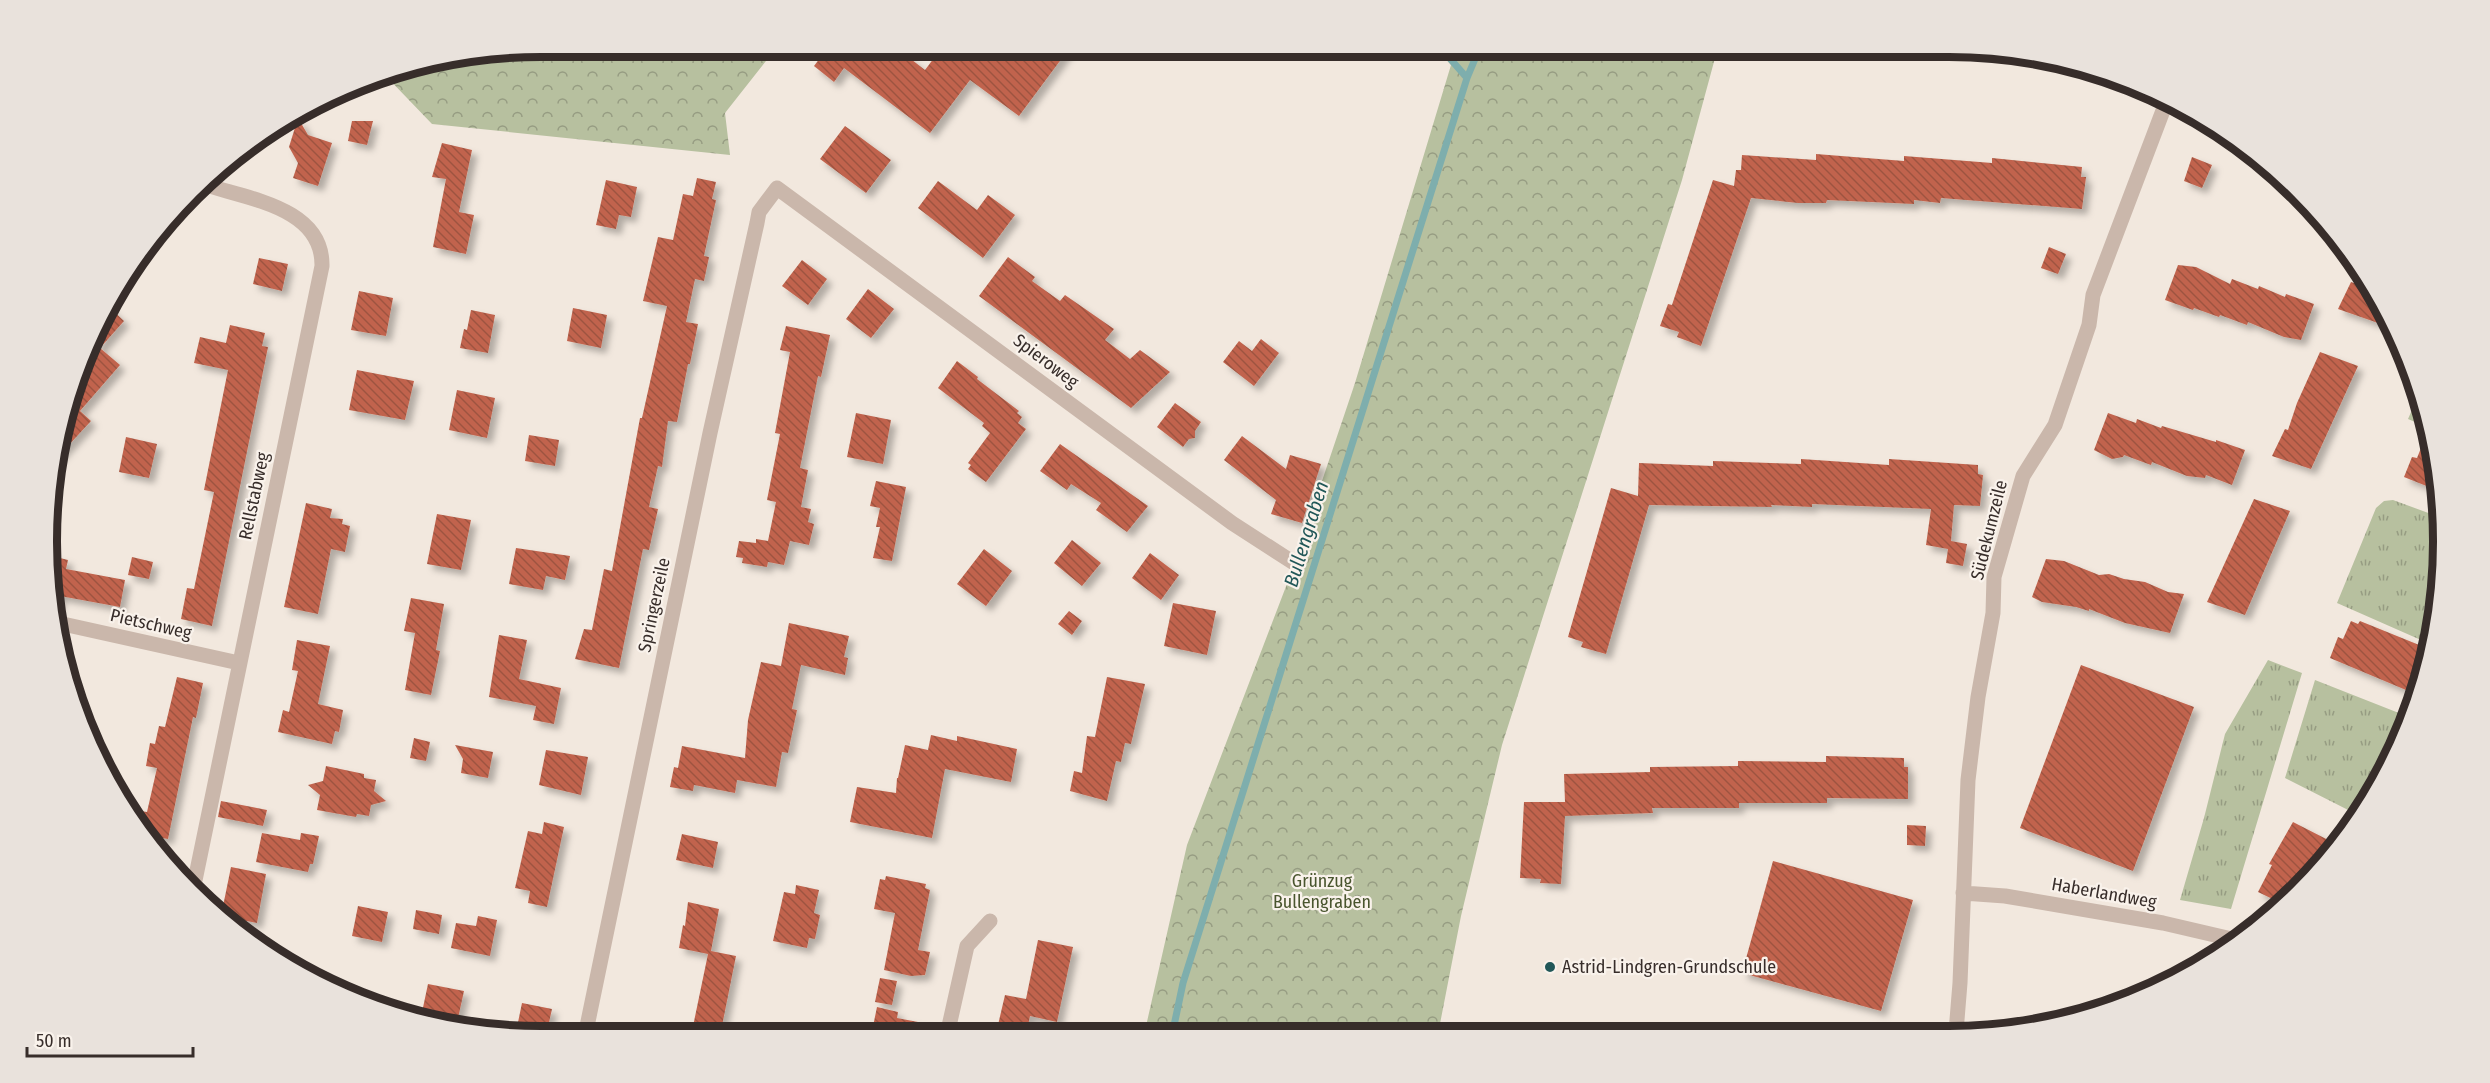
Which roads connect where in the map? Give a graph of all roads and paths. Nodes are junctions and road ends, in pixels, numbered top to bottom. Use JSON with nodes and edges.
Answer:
{"nodes":[{"id":1,"x":2164,"y":108,"type":"edge"},
{"id":2,"x":212,"y":187,"type":"edge"},
{"id":3,"x":777,"y":188,"type":"joint"},
{"id":4,"x":1294,"y":563,"type":"dead end"},
{"id":5,"x":64,"y":624,"type":"edge"},
{"id":6,"x":238,"y":663,"type":"junction"},
{"id":7,"x":195,"y":880,"type":"edge"},
{"id":8,"x":1963,"y":893,"type":"junction"},
{"id":9,"x":990,"y":921,"type":"dead end"},
{"id":10,"x":2227,"y":938,"type":"edge"},
{"id":11,"x":587,"y":1026,"type":"edge"},
{"id":12,"x":949,"y":1026,"type":"edge"},
{"id":13,"x":1956,"y":1026,"type":"edge"}],
"edges":[{"from":1,"to":8,"type":"street","name":"Südekumzeile"},
{"from":2,"to":6,"type":"street","name":"Rellstabweg"},
{"from":3,"to":4,"type":"street","name":"Spieroweg"},
{"from":3,"to":11,"type":"street","name":"Springerzeile"},
{"from":5,"to":6,"type":"street","name":"Pietschweg"},
{"from":6,"to":7,"type":"street","name":"Rellstabweg"},
{"from":8,"to":10,"type":"street","name":"Haberlandweg"},
{"from":8,"to":13,"type":"street","name":"Südekumzeile"},
{"from":9,"to":12,"type":"street"}]}
